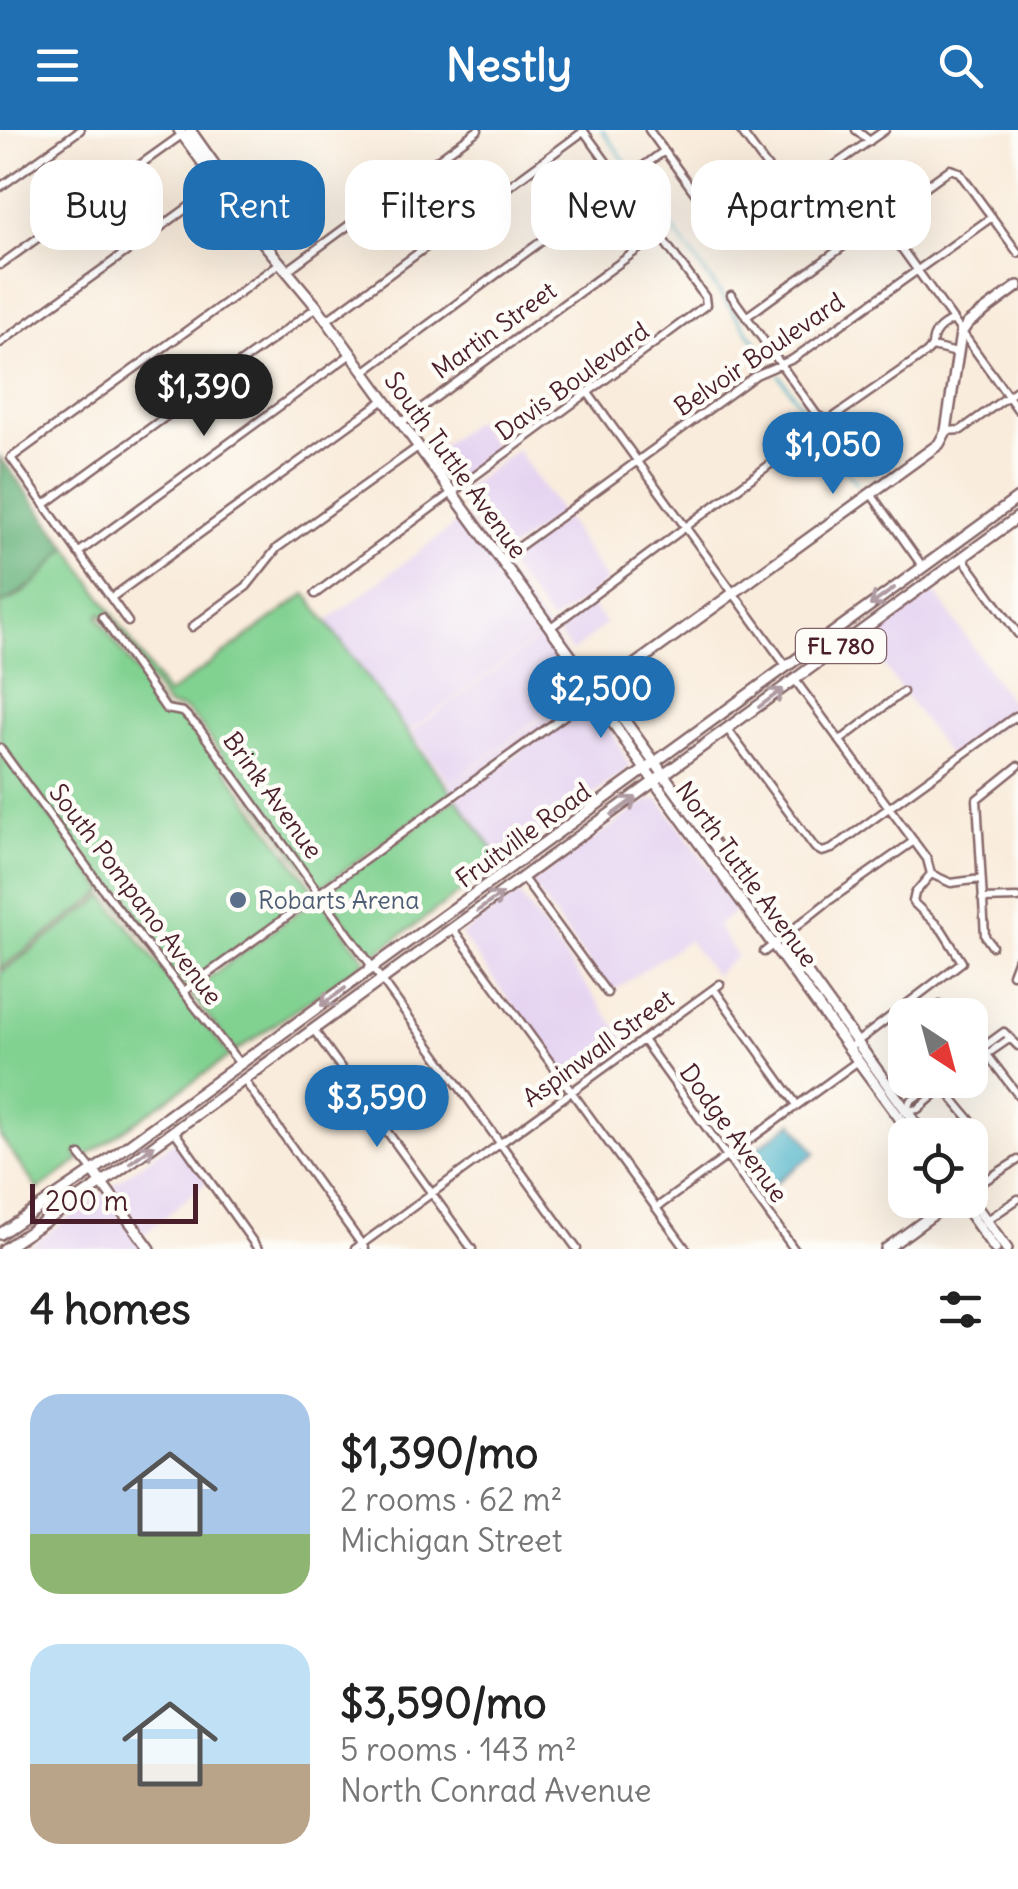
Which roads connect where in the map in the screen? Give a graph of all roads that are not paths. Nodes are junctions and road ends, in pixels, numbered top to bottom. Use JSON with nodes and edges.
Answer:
{"nodes":[{"id":1,"x":80,"y":130,"type":"edge"},
{"id":2,"x":478,"y":130,"type":"edge"},
{"id":3,"x":649,"y":130,"type":"edge"},
{"id":4,"x":740,"y":130,"type":"edge"},
{"id":5,"x":856,"y":130,"type":"edge"},
{"id":6,"x":885,"y":130,"type":"edge"},
{"id":7,"x":185,"y":131,"type":"edge"},
{"id":8,"x":584,"y":131,"type":"edge"},
{"id":9,"x":870,"y":141,"type":"junction"},
{"id":10,"x":664,"y":151,"type":"junction"},
{"id":11,"x":203,"y":160,"type":"edge"},
{"id":12,"x":606,"y":160,"type":"edge"},
{"id":13,"x":652,"y":160,"type":"edge"},
{"id":14,"x":762,"y":160,"type":"edge"},
{"id":15,"x":844,"y":160,"type":"edge"},
{"id":16,"x":931,"y":183,"type":"edge"},
{"id":17,"x":691,"y":186,"type":"edge"},
{"id":18,"x":0,"y":187,"type":"edge"},
{"id":19,"x":183,"y":211,"type":"edge"},
{"id":20,"x":992,"y":216,"type":"junction"},
{"id":21,"x":531,"y":249,"type":"edge"},
{"id":22,"x":271,"y":250,"type":"edge"},
{"id":23,"x":637,"y":250,"type":"edge"},
{"id":24,"x":671,"y":250,"type":"edge"},
{"id":25,"x":838,"y":250,"type":"edge"},
{"id":26,"x":902,"y":250,"type":"edge"},
{"id":27,"x":1018,"y":252,"type":"edge"},
{"id":28,"x":0,"y":265,"type":"edge"},
{"id":29,"x":285,"y":266,"type":"junction"},
{"id":30,"x":917,"y":271,"type":"junction"},
{"id":31,"x":1018,"y":286,"type":"edge"},
{"id":32,"x":730,"y":296,"type":"dead end"},
{"id":33,"x":317,"y":307,"type":"junction"},
{"id":34,"x":746,"y":317,"type":"junction"},
{"id":35,"x":326,"y":320,"type":"junction"},
{"id":36,"x":953,"y":320,"type":"junction"},
{"id":37,"x":960,"y":332,"type":"junction"},
{"id":38,"x":0,"y":343,"type":"edge"},
{"id":39,"x":932,"y":347,"type":"junction"},
{"id":40,"x":957,"y":353,"type":"junction"},
{"id":41,"x":351,"y":354,"type":"junction"},
{"id":42,"x":782,"y":365,"type":"junction"},
{"id":43,"x":364,"y":372,"type":"junction"},
{"id":44,"x":1018,"y":389,"type":"edge"},
{"id":45,"x":588,"y":393,"type":"junction"},
{"id":46,"x":1008,"y":396,"type":"junction"},
{"id":47,"x":384,"y":400,"type":"junction"},
{"id":48,"x":1018,"y":410,"type":"edge"},
{"id":49,"x":401,"y":424,"type":"junction"},
{"id":50,"x":946,"y":431,"type":"junction"},
{"id":51,"x":800,"y":438,"type":"dead end"},
{"id":52,"x":418,"y":446,"type":"junction"},
{"id":53,"x":638,"y":461,"type":"junction"},
{"id":54,"x":452,"y":494,"type":"junction"},
{"id":55,"x":870,"y":494,"type":"junction"},
{"id":56,"x":1018,"y":498,"type":"edge"},
{"id":57,"x":44,"y":505,"type":"junction"},
{"id":58,"x":1016,"y":522,"type":"edge"},
{"id":59,"x":687,"y":528,"type":"junction"},
{"id":60,"x":78,"y":553,"type":"junction"},
{"id":61,"x":962,"y":557,"type":"junction"},
{"id":62,"x":500,"y":560,"type":"junction"},
{"id":63,"x":923,"y":567,"type":"junction"},
{"id":64,"x":734,"y":593,"type":"junction"},
{"id":65,"x":316,"y":594,"type":"dead end"},
{"id":66,"x":110,"y":598,"type":"junction"},
{"id":67,"x":102,"y":617,"type":"dead end"},
{"id":68,"x":128,"y":622,"type":"dead end"},
{"id":69,"x":192,"y":628,"type":"dead end"},
{"id":70,"x":550,"y":628,"type":"junction"},
{"id":71,"x":1018,"y":634,"type":"edge"},
{"id":72,"x":812,"y":648,"type":"junction"},
{"id":73,"x":787,"y":666,"type":"junction"},
{"id":74,"x":794,"y":680,"type":"junction"},
{"id":75,"x":597,"y":692,"type":"junction"},
{"id":76,"x":903,"y":692,"type":"dead end"},
{"id":77,"x":1017,"y":718,"type":"edge"},
{"id":78,"x":728,"y":730,"type":"junction"},
{"id":79,"x":841,"y":740,"type":"junction"},
{"id":80,"x":0,"y":748,"type":"edge"},
{"id":81,"x":1018,"y":766,"type":"edge"},
{"id":82,"x":651,"y":768,"type":"junction"},
{"id":83,"x":660,"y":780,"type":"junction"},
{"id":84,"x":890,"y":807,"type":"junction"},
{"id":85,"x":914,"y":841,"type":"junction"},
{"id":86,"x":931,"y":874,"type":"junction"},
{"id":87,"x":523,"y":878,"type":"junction"},
{"id":88,"x":981,"y":879,"type":"junction"},
{"id":89,"x":320,"y":892,"type":"junction"},
{"id":90,"x":1018,"y":898,"type":"edge"},
{"id":91,"x":982,"y":899,"type":"junction"},
{"id":92,"x":452,"y":929,"type":"junction"},
{"id":93,"x":778,"y":941,"type":"junction"},
{"id":94,"x":992,"y":946,"type":"dead end"},
{"id":95,"x":764,"y":952,"type":"dead end"},
{"id":96,"x":1018,"y":958,"type":"edge"},
{"id":97,"x":374,"y":966,"type":"junction"},
{"id":98,"x":1012,"y":974,"type":"dead end"},
{"id":99,"x":383,"y":978,"type":"junction"},
{"id":100,"x":184,"y":991,"type":"junction"},
{"id":101,"x":606,"y":994,"type":"dead end"},
{"id":102,"x":313,"y":1030,"type":"junction"},
{"id":103,"x":643,"y":1040,"type":"junction"},
{"id":104,"x":853,"y":1045,"type":"junction"},
{"id":105,"x":1018,"y":1046,"type":"edge"},
{"id":106,"x":988,"y":1047,"type":"edge"},
{"id":107,"x":858,"y":1060,"type":"junction"},
{"id":108,"x":988,"y":1063,"type":"edge"},
{"id":109,"x":241,"y":1065,"type":"junction"},
{"id":110,"x":244,"y":1080,"type":"junction"},
{"id":111,"x":572,"y":1091,"type":"junction"},
{"id":112,"x":1018,"y":1095,"type":"edge"},
{"id":113,"x":925,"y":1098,"type":"edge"},
{"id":114,"x":950,"y":1098,"type":"edge"},
{"id":115,"x":797,"y":1106,"type":"junction"},
{"id":116,"x":907,"y":1112,"type":"junction"},
{"id":117,"x":900,"y":1118,"type":"edge"},
{"id":118,"x":911,"y":1118,"type":"edge"},
{"id":119,"x":968,"y":1118,"type":"edge"},
{"id":120,"x":174,"y":1131,"type":"junction"},
{"id":121,"x":501,"y":1142,"type":"junction"},
{"id":122,"x":80,"y":1155,"type":"dead end"},
{"id":123,"x":727,"y":1156,"type":"junction"},
{"id":124,"x":1018,"y":1160,"type":"edge"},
{"id":125,"x":94,"y":1171,"type":"junction"},
{"id":126,"x":988,"y":1179,"type":"edge"},
{"id":127,"x":102,"y":1183,"type":"junction"},
{"id":128,"x":431,"y":1194,"type":"junction"},
{"id":129,"x":1018,"y":1198,"type":"edge"},
{"id":130,"x":656,"y":1208,"type":"junction"},
{"id":131,"x":930,"y":1218,"type":"edge"},
{"id":132,"x":970,"y":1218,"type":"edge"},
{"id":133,"x":984,"y":1218,"type":"edge"},
{"id":134,"x":986,"y":1221,"type":"junction"},
{"id":135,"x":0,"y":1234,"type":"edge"},
{"id":136,"x":361,"y":1247,"type":"edge"},
{"id":137,"x":4,"y":1249,"type":"edge"},
{"id":138,"x":150,"y":1249,"type":"edge"},
{"id":139,"x":258,"y":1249,"type":"edge"},
{"id":140,"x":472,"y":1249,"type":"edge"},
{"id":141,"x":577,"y":1249,"type":"edge"},
{"id":142,"x":686,"y":1249,"type":"edge"},
{"id":143,"x":794,"y":1249,"type":"edge"},
{"id":144,"x":886,"y":1249,"type":"edge"},
{"id":145,"x":995,"y":1249,"type":"edge"},
{"id":146,"x":1007,"y":1249,"type":"edge"}],
"edges":[{"from":1,"to":18,"type":"street"},
{"from":2,"to":29,"type":"street"},
{"from":3,"to":10,"type":"street"},
{"from":4,"to":14,"type":"street"},
{"from":5,"to":9,"type":"street"},
{"from":6,"to":9,"type":"street"},
{"from":7,"to":11,"type":"main road","name":"South Tuttle Avenue"},
{"from":7,"to":28,"type":"street"},
{"from":7,"to":29,"type":"main road","name":"South Tuttle Avenue"},
{"from":8,"to":12,"type":"street"},
{"from":8,"to":35,"type":"street"},
{"from":9,"to":15,"type":"street"},
{"from":10,"to":13,"type":"street"},
{"from":10,"to":17,"type":"street"},
{"from":16,"to":20,"type":"street"},
{"from":19,"to":38,"type":"street"},
{"from":20,"to":27,"type":"street"},
{"from":20,"to":30,"type":"street","name":"Belvoir Boulevard"},
{"from":21,"to":43,"type":"street"},
{"from":22,"to":29,"type":"main road","name":"South Tuttle Avenue"},
{"from":23,"to":49,"type":"street","name":"Martin Street"},
{"from":24,"to":45,"type":"street","name":"Davis Boulevard"},
{"from":25,"to":34,"type":"street"},
{"from":26,"to":30,"type":"street"},
{"from":29,"to":33,"type":"main road","name":"South Tuttle Avenue"},
{"from":29,"to":57,"type":"street"},
{"from":30,"to":36,"type":"street"},
{"from":30,"to":42,"type":"street","name":"Belvoir Boulevard"},
{"from":31,"to":37,"type":"main road"},
{"from":32,"to":34,"type":"street"},
{"from":33,"to":35,"type":"main road","name":"South Tuttle Avenue"},
{"from":33,"to":57,"type":"street"},
{"from":34,"to":42,"type":"street"},
{"from":35,"to":41,"type":"main road","name":"South Tuttle Avenue"},
{"from":36,"to":37,"type":"street"},
{"from":36,"to":39,"type":"street"},
{"from":37,"to":40,"type":"main road"},
{"from":37,"to":46,"type":"street"},
{"from":39,"to":40,"type":"street"},
{"from":39,"to":42,"type":"street"},
{"from":40,"to":50,"type":"main road"},
{"from":41,"to":43,"type":"main road","name":"South Tuttle Avenue"},
{"from":41,"to":60,"type":"street"},
{"from":42,"to":53,"type":"street","name":"Belvoir Boulevard"},
{"from":43,"to":47,"type":"main road","name":"South Tuttle Avenue"},
{"from":44,"to":46,"type":"street"},
{"from":45,"to":53,"type":"street"},
{"from":45,"to":54,"type":"street","name":"Davis Boulevard"},
{"from":46,"to":48,"type":"street"},
{"from":46,"to":50,"type":"street"},
{"from":47,"to":49,"type":"main road","name":"South Tuttle Avenue"},
{"from":47,"to":66,"type":"street"},
{"from":49,"to":52,"type":"main road","name":"South Tuttle Avenue"},
{"from":50,"to":55,"type":"main road"},
{"from":51,"to":59,"type":"street"},
{"from":52,"to":54,"type":"main road","name":"South Tuttle Avenue"},
{"from":52,"to":69,"type":"street"},
{"from":53,"to":59,"type":"street"},
{"from":53,"to":62,"type":"street","name":"Belvoir Boulevard"},
{"from":54,"to":62,"type":"main road","name":"South Tuttle Avenue"},
{"from":54,"to":65,"type":"street","name":"Davis Boulevard"},
{"from":55,"to":63,"type":"street"},
{"from":55,"to":64,"type":"main road"},
{"from":56,"to":63,"type":"main road","name":"Fruitville Road","number":"FL 780"},
{"from":57,"to":60,"type":"street"},
{"from":58,"to":61,"type":"main road","name":"Fruitville Road","number":"FL 780"},
{"from":59,"to":64,"type":"street"},
{"from":59,"to":70,"type":"street"},
{"from":60,"to":66,"type":"street"},
{"from":61,"to":71,"type":"street"},
{"from":61,"to":74,"type":"main road","name":"Fruitville Road","number":"FL 780"},
{"from":62,"to":70,"type":"main road","name":"South Tuttle Avenue"},
{"from":63,"to":72,"type":"main road","name":"Fruitville Road","number":"FL 780","one_way":true},
{"from":64,"to":73,"type":"street"},
{"from":64,"to":75,"type":"main road"},
{"from":66,"to":68,"type":"street"},
{"from":67,"to":89,"type":"street","name":"Brink Avenue"},
{"from":70,"to":75,"type":"main road","name":"South Tuttle Avenue"},
{"from":72,"to":73,"type":"main road","name":"Fruitville Road","number":"FL 780"},
{"from":72,"to":74,"type":"main road"},
{"from":73,"to":82,"type":"main road","name":"Fruitville Road","number":"FL 780"},
{"from":78,"to":74,"type":"main road","name":"Fruitville Road","number":"FL 780","one_way":true},
{"from":74,"to":79,"type":"street"},
{"from":75,"to":82,"type":"main road","name":"North Tuttle Avenue"},
{"from":75,"to":89,"type":"street"},
{"from":76,"to":79,"type":"street"},
{"from":77,"to":84,"type":"street"},
{"from":78,"to":83,"type":"main road","name":"Fruitville Road","number":"FL 780"},
{"from":78,"to":84,"type":"street"},
{"from":79,"to":84,"type":"street"},
{"from":80,"to":100,"type":"street","name":"South Pompano Avenue"},
{"from":81,"to":88,"type":"street"},
{"from":82,"to":83,"type":"main road","name":"North Tuttle Avenue"},
{"from":82,"to":97,"type":"main road","name":"Fruitville Road","number":"FL 780"},
{"from":87,"to":83,"type":"main road","name":"Fruitville Road","number":"FL 780","one_way":true},
{"from":83,"to":93,"type":"main road","name":"North Tuttle Avenue"},
{"from":84,"to":85,"type":"street"},
{"from":85,"to":86,"type":"street"},
{"from":85,"to":93,"type":"street"},
{"from":86,"to":88,"type":"street"},
{"from":86,"to":104,"type":"street"},
{"from":92,"to":87,"type":"main road","name":"Fruitville Road","number":"FL 780","one_way":true},
{"from":87,"to":101,"type":"street"},
{"from":88,"to":91,"type":"street"},
{"from":89,"to":97,"type":"street","name":"Brink Avenue"},
{"from":89,"to":100,"type":"street"},
{"from":90,"to":91,"type":"street"},
{"from":91,"to":94,"type":"street"},
{"from":92,"to":99,"type":"main road","name":"Fruitville Road","number":"FL 780"},
{"from":92,"to":111,"type":"street"},
{"from":93,"to":95,"type":"street"},
{"from":93,"to":104,"type":"main road","name":"North Tuttle Avenue"},
{"from":96,"to":98,"type":"street"},
{"from":97,"to":99,"type":"street","name":"Brink Avenue"},
{"from":97,"to":109,"type":"main road","name":"Fruitville Road","number":"FL 780","one_way":true},
{"from":99,"to":102,"type":"main road","name":"Fruitville Road","number":"FL 780"},
{"from":99,"to":121,"type":"street","name":"Brink Avenue"},
{"from":100,"to":109,"type":"street","name":"South Pompano Avenue"},
{"from":102,"to":110,"type":"main road","name":"Fruitville Road","number":"FL 780"},
{"from":102,"to":128,"type":"street"},
{"from":103,"to":111,"type":"street","name":"Aspinwall Street"},
{"from":103,"to":115,"type":"street","name":"Aspinwall Street"},
{"from":103,"to":123,"type":"street","name":"Dodge Avenue"},
{"from":104,"to":107,"type":"main road","name":"North Tuttle Avenue"},
{"from":104,"to":116,"type":"main road","name":"North Tuttle Avenue"},
{"from":105,"to":106,"type":"street"},
{"from":107,"to":115,"type":"street"},
{"from":107,"to":117,"type":"main road","name":"North Tuttle Avenue"},
{"from":108,"to":112,"type":"street"},
{"from":109,"to":125,"type":"main road","name":"Fruitville Road","number":"FL 780"},
{"from":110,"to":120,"type":"main road","name":"Fruitville Road","number":"FL 780"},
{"from":110,"to":136,"type":"street"},
{"from":111,"to":121,"type":"street","name":"Aspinwall Street"},
{"from":111,"to":130,"type":"street"},
{"from":113,"to":116,"type":"street"},
{"from":114,"to":119,"type":"street"},
{"from":115,"to":123,"type":"street"},
{"from":116,"to":118,"type":"main road","name":"North Tuttle Avenue"},
{"from":127,"to":120,"type":"main road","name":"Fruitville Road","number":"FL 780","one_way":true},
{"from":120,"to":139,"type":"street"},
{"from":121,"to":128,"type":"street","name":"Aspinwall Street"},
{"from":121,"to":141,"type":"street","name":"Brink Avenue"},
{"from":122,"to":125,"type":"street"},
{"from":123,"to":130,"type":"street"},
{"from":123,"to":143,"type":"street","name":"Dodge Avenue"},
{"from":124,"to":126,"type":"street"},
{"from":125,"to":127,"type":"main road"},
{"from":125,"to":135,"type":"main road","name":"Fruitville Road","number":"FL 780"},
{"from":127,"to":137,"type":"main road","name":"Fruitville Road","number":"FL 780"},
{"from":127,"to":138,"type":"main road"},
{"from":128,"to":136,"type":"street","name":"Aspinwall Street"},
{"from":128,"to":140,"type":"street"},
{"from":129,"to":134,"type":"street"},
{"from":130,"to":142,"type":"street"},
{"from":131,"to":144,"type":"main road"},
{"from":132,"to":145,"type":"main road"},
{"from":133,"to":134,"type":"main road"},
{"from":134,"to":146,"type":"main road"}]}
